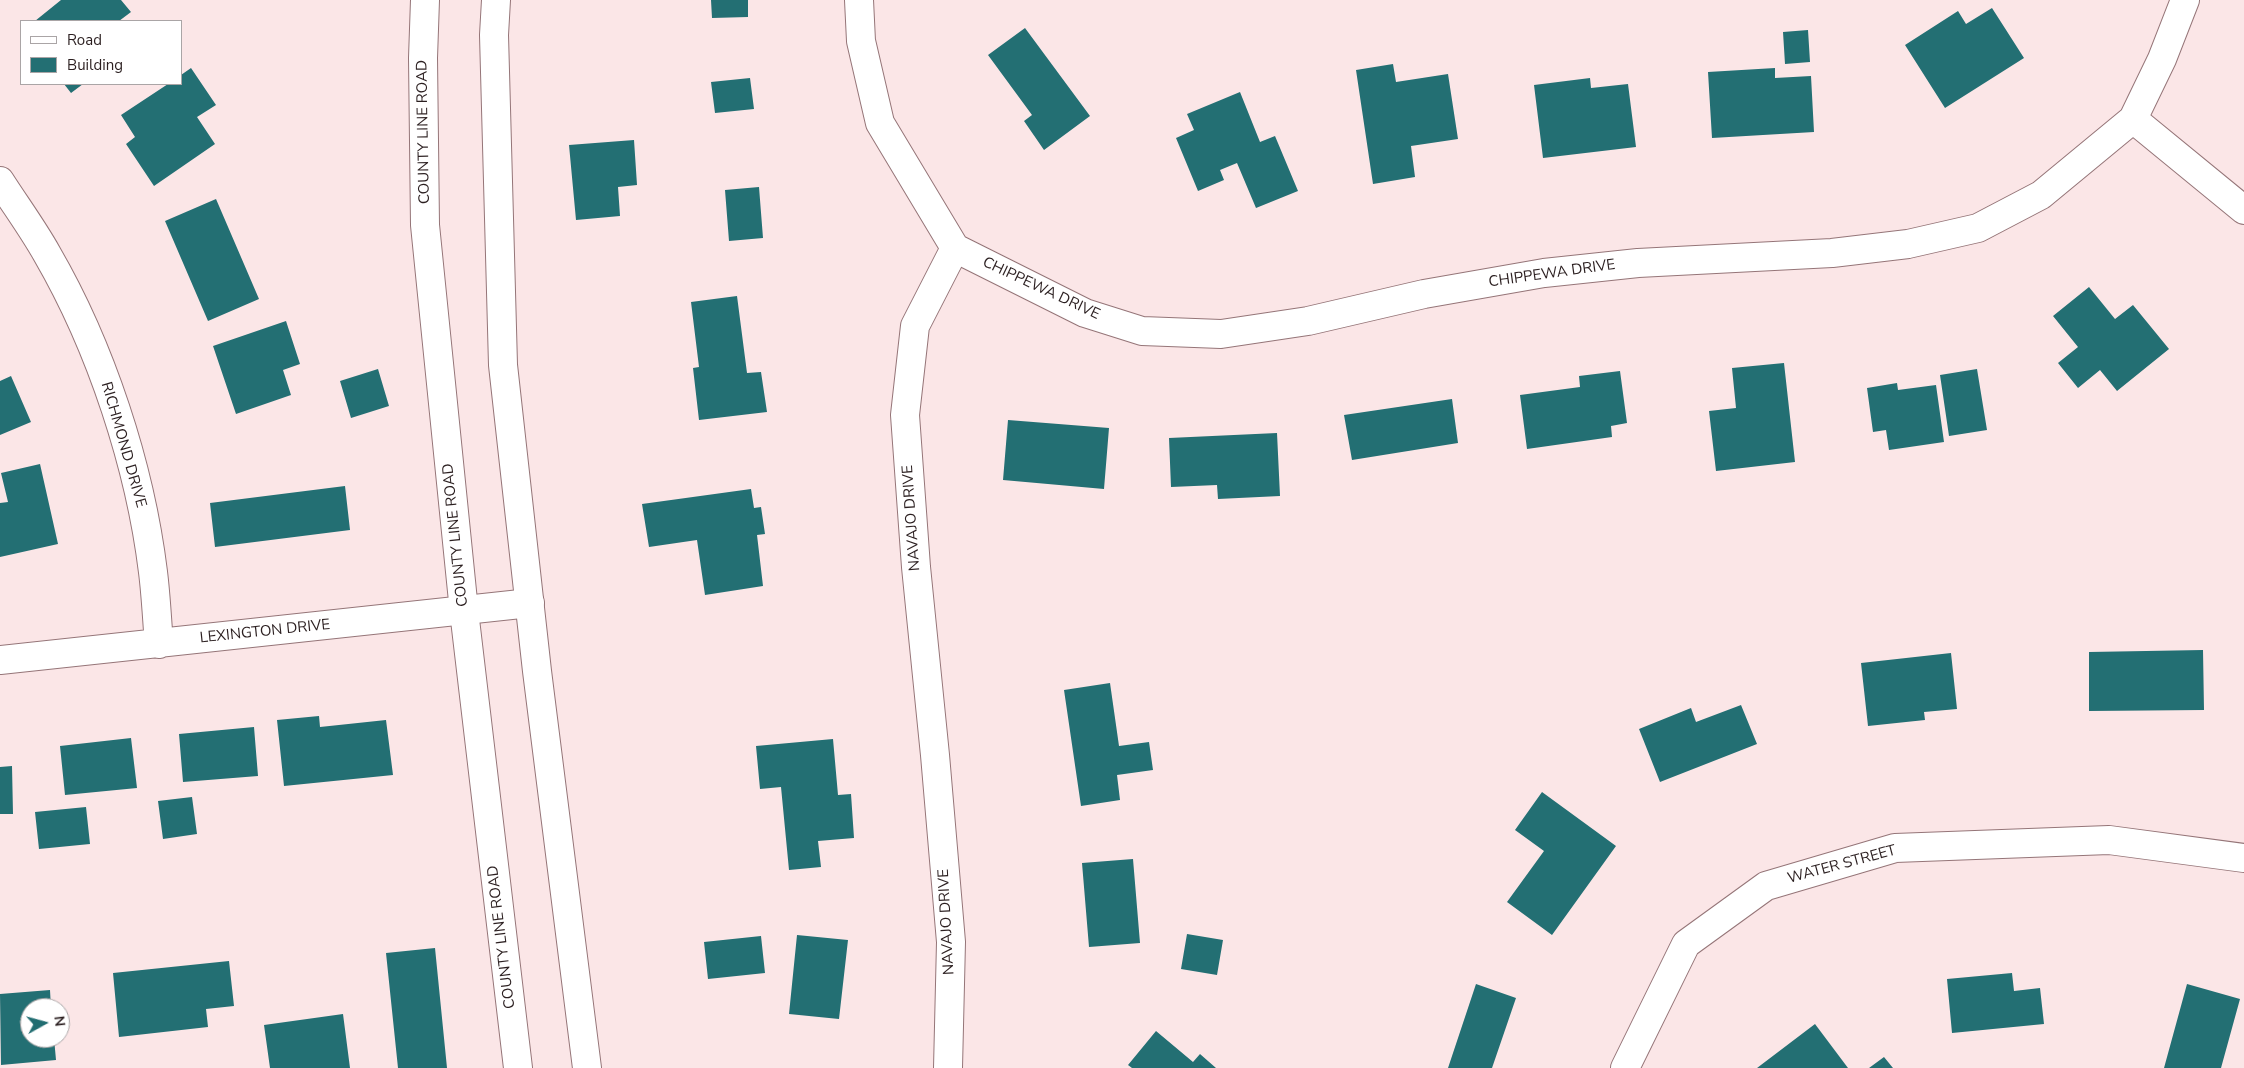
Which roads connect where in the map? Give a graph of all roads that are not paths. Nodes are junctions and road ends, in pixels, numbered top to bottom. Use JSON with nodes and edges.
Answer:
{"nodes":[{"id":1,"x":426,"y":0,"type":"edge"},
{"id":2,"x":496,"y":0,"type":"edge"},
{"id":3,"x":859,"y":0,"type":"edge"},
{"id":4,"x":2185,"y":0,"type":"edge"},
{"id":5,"x":2133,"y":119,"type":"junction"},
{"id":6,"x":0,"y":182,"type":"edge"},
{"id":7,"x":2244,"y":210,"type":"edge"},
{"id":8,"x":955,"y":248,"type":"junction"},
{"id":9,"x":530,"y":603,"type":"junction"},
{"id":10,"x":464,"y":610,"type":"junction"},
{"id":11,"x":159,"y":644,"type":"junction"},
{"id":12,"x":0,"y":660,"type":"edge"},
{"id":13,"x":2244,"y":858,"type":"edge"},
{"id":14,"x":518,"y":1068,"type":"edge"},
{"id":15,"x":587,"y":1068,"type":"edge"},
{"id":16,"x":948,"y":1068,"type":"edge"},
{"id":17,"x":1625,"y":1068,"type":"edge"}],
"edges":[{"from":1,"to":10,"type":"street","name":"COUNTY LINE ROAD"},
{"from":2,"to":9,"type":"street"},
{"from":3,"to":8,"type":"street"},
{"from":4,"to":5,"type":"street","name":"CHIPPEWA DRIVE"},
{"from":5,"to":7,"type":"street"},
{"from":5,"to":8,"type":"street","name":"CHIPPEWA DRIVE"},
{"from":6,"to":11,"type":"street","name":"RICHMOND DRIVE"},
{"from":8,"to":16,"type":"street","name":"NAVAJO DRIVE"},
{"from":9,"to":10,"type":"street","name":"LEXINGTON DRIVE"},
{"from":9,"to":15,"type":"street"},
{"from":10,"to":11,"type":"street","name":"LEXINGTON DRIVE"},
{"from":10,"to":14,"type":"street","name":"COUNTY LINE ROAD"},
{"from":11,"to":12,"type":"street","name":"LEXINGTON DRIVE"},
{"from":13,"to":17,"type":"street","name":"WATER STREET"}]}
